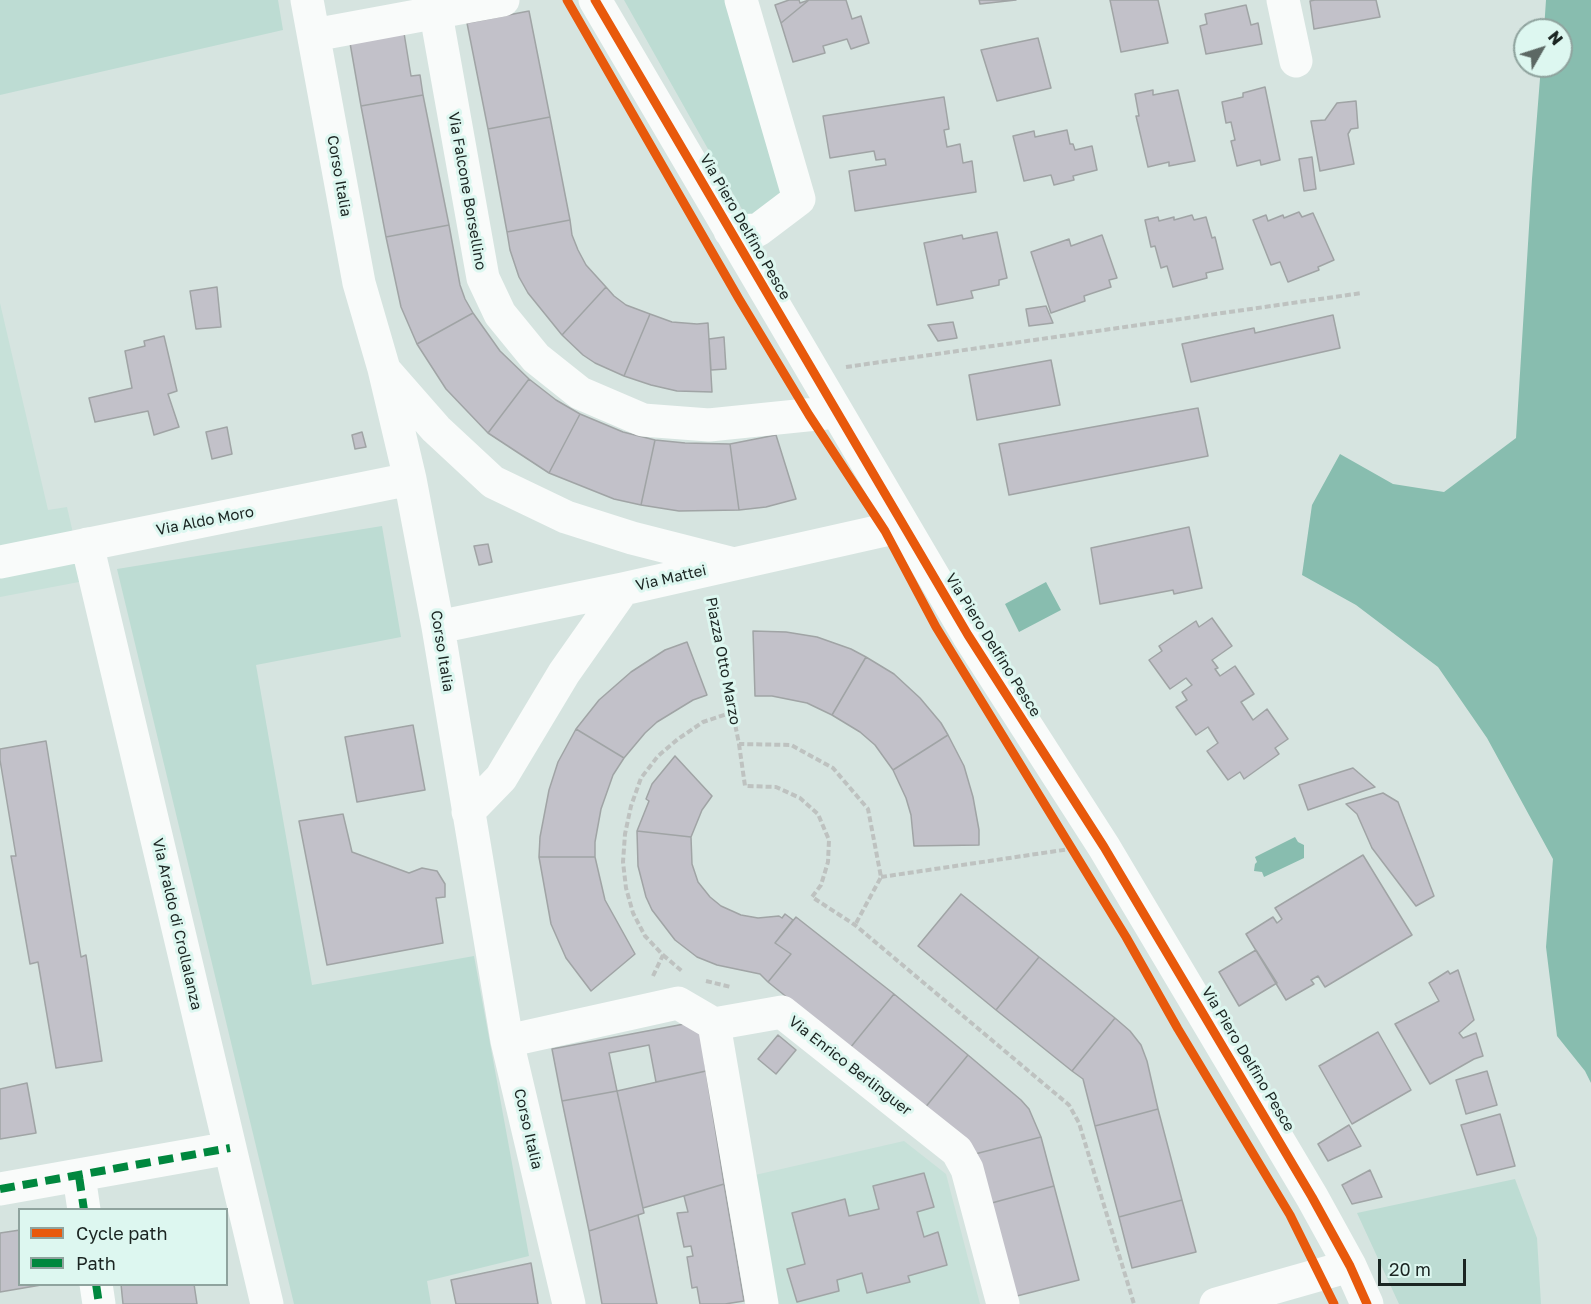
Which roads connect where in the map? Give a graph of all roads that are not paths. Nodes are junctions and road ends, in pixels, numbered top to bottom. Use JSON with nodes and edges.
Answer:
{"nodes":[{"id":1,"x":307,"y":0,"type":"edge"},
{"id":2,"x":503,"y":0,"type":"edge"},
{"id":3,"x":595,"y":0,"type":"edge"},
{"id":4,"x":741,"y":0,"type":"edge"},
{"id":5,"x":1282,"y":0,"type":"edge"},
{"id":6,"x":436,"y":14,"type":"junction"},
{"id":7,"x":314,"y":35,"type":"junction"},
{"id":8,"x":1296,"y":61,"type":"dead end"},
{"id":9,"x":730,"y":231,"type":"junction"},
{"id":10,"x":384,"y":369,"type":"junction"},
{"id":11,"x":836,"y":412,"type":"junction"},
{"id":12,"x":410,"y":479,"type":"junction"},
{"id":13,"x":903,"y":526,"type":"junction"},
{"id":14,"x":87,"y":544,"type":"junction"},
{"id":15,"x":0,"y":562,"type":"edge"},
{"id":16,"x":719,"y":567,"type":"junction"},
{"id":17,"x":623,"y":589,"type":"junction"},
{"id":18,"x":438,"y":627,"type":"junction"},
{"id":19,"x":468,"y":812,"type":"junction"},
{"id":20,"x":714,"y":1024,"type":"junction"},
{"id":21,"x":507,"y":1041,"type":"junction"},
{"id":22,"x":230,"y":1148,"type":"junction"},
{"id":23,"x":79,"y":1176,"type":"junction"},
{"id":24,"x":0,"y":1189,"type":"edge"},
{"id":25,"x":84,"y":1208,"type":"edge"},
{"id":26,"x":1350,"y":1266,"type":"junction"},
{"id":27,"x":96,"y":1286,"type":"edge"},
{"id":28,"x":99,"y":1304,"type":"edge"},
{"id":29,"x":267,"y":1304,"type":"edge"},
{"id":30,"x":569,"y":1304,"type":"edge"},
{"id":31,"x":762,"y":1304,"type":"edge"},
{"id":32,"x":1003,"y":1304,"type":"edge"},
{"id":33,"x":1216,"y":1304,"type":"edge"},
{"id":34,"x":1367,"y":1304,"type":"edge"}],
"edges":[{"from":1,"to":7,"type":"street","name":"Corso Italia"},
{"from":2,"to":6,"type":"street"},
{"from":3,"to":9,"type":"street","name":"Via Piero Delfino Pesce"},
{"from":4,"to":9,"type":"street"},
{"from":5,"to":8,"type":"street"},
{"from":6,"to":7,"type":"street"},
{"from":6,"to":11,"type":"street","name":"Via Falcone Borsellino"},
{"from":7,"to":10,"type":"street","name":"Corso Italia"},
{"from":9,"to":11,"type":"street","name":"Via Piero Delfino Pesce"},
{"from":10,"to":12,"type":"street","name":"Corso Italia"},
{"from":10,"to":16,"type":"street"},
{"from":11,"to":13,"type":"street","name":"Via Piero Delfino Pesce"},
{"from":12,"to":14,"type":"street","name":"Via Aldo Moro"},
{"from":12,"to":18,"type":"street","name":"Corso Italia"},
{"from":13,"to":16,"type":"street","name":"Via Mattei"},
{"from":13,"to":26,"type":"street","name":"Via Piero Delfino Pesce"},
{"from":14,"to":15,"type":"street","name":"Via Aldo Moro"},
{"from":14,"to":22,"type":"street","name":"Via Araldo di Crollalanza"},
{"from":16,"to":17,"type":"street","name":"Via Mattei"},
{"from":17,"to":18,"type":"street","name":"Via Mattei"},
{"from":17,"to":19,"type":"street"},
{"from":18,"to":19,"type":"street","name":"Corso Italia"},
{"from":19,"to":21,"type":"street","name":"Corso Italia"},
{"from":20,"to":21,"type":"street"},
{"from":20,"to":31,"type":"street"},
{"from":20,"to":32,"type":"street","name":"Via Enrico Berlinguer"},
{"from":21,"to":30,"type":"street","name":"Corso Italia"},
{"from":22,"to":23,"type":"street"},
{"from":22,"to":29,"type":"street","name":"Via Araldo di Crollalanza"},
{"from":23,"to":24,"type":"street"},
{"from":23,"to":25,"type":"street"},
{"from":26,"to":33,"type":"street"},
{"from":26,"to":34,"type":"street","name":"Via Piero Delfino Pesce"},
{"from":27,"to":28,"type":"street"}]}
